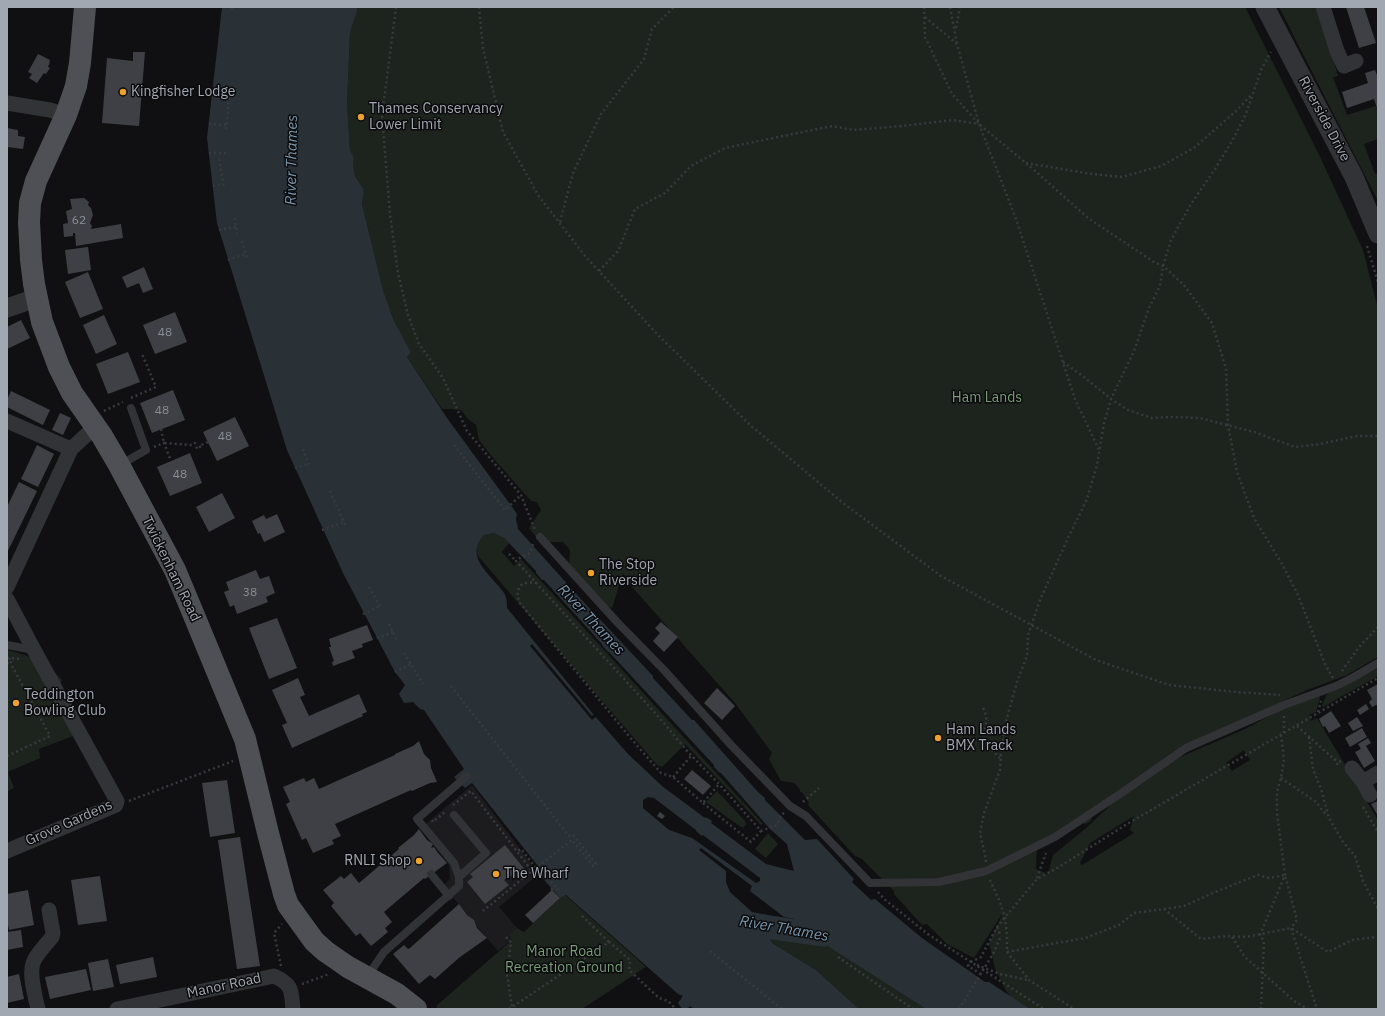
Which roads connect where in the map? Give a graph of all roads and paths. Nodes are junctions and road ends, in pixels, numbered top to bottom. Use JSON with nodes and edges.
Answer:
{"nodes":[{"id":1,"x":85,"y":7,"type":"edge"},
{"id":2,"x":396,"y":7,"type":"edge"},
{"id":3,"x":479,"y":7,"type":"edge"},
{"id":4,"x":674,"y":7,"type":"edge"},
{"id":5,"x":924,"y":7,"type":"edge"},
{"id":6,"x":950,"y":7,"type":"edge"},
{"id":7,"x":960,"y":7,"type":"edge"},
{"id":8,"x":1265,"y":7,"type":"edge"},
{"id":9,"x":1323,"y":7,"type":"edge"},
{"id":10,"x":925,"y":17,"type":"junction"},
{"id":11,"x":955,"y":30,"type":"junction"},
{"id":12,"x":1284,"y":43,"type":"junction"},
{"id":13,"x":957,"y":44,"type":"junction"},
{"id":14,"x":1356,"y":61,"type":"dead end"},
{"id":15,"x":230,"y":92,"type":"dead end"},
{"id":16,"x":1252,"y":93,"type":"junction"},
{"id":17,"x":7,"y":103,"type":"edge"},
{"id":18,"x":66,"y":115,"type":"junction"},
{"id":19,"x":209,"y":124,"type":"dead end"},
{"id":20,"x":979,"y":124,"type":"junction"},
{"id":21,"x":209,"y":153,"type":"dead end"},
{"id":22,"x":227,"y":153,"type":"dead end"},
{"id":23,"x":219,"y":159,"type":"dead end"},
{"id":24,"x":1025,"y":163,"type":"junction"},
{"id":25,"x":212,"y":186,"type":"dead end"},
{"id":26,"x":234,"y":218,"type":"dead end"},
{"id":27,"x":560,"y":223,"type":"junction"},
{"id":28,"x":236,"y":227,"type":"junction"},
{"id":29,"x":219,"y":230,"type":"dead end"},
{"id":30,"x":237,"y":234,"type":"dead end"},
{"id":31,"x":1378,"y":234,"type":"edge"},
{"id":32,"x":242,"y":241,"type":"dead end"},
{"id":33,"x":245,"y":254,"type":"junction"},
{"id":34,"x":247,"y":259,"type":"dead end"},
{"id":35,"x":228,"y":260,"type":"dead end"},
{"id":36,"x":1163,"y":266,"type":"junction"},
{"id":37,"x":599,"y":271,"type":"junction"},
{"id":38,"x":36,"y":298,"type":"junction"},
{"id":39,"x":7,"y":308,"type":"edge"},
{"id":40,"x":142,"y":354,"type":"dead end"},
{"id":41,"x":1063,"y":362,"type":"junction"},
{"id":42,"x":1111,"y":399,"type":"junction"},
{"id":43,"x":131,"y":408,"type":"dead end"},
{"id":44,"x":7,"y":421,"type":"edge"},
{"id":45,"x":93,"y":424,"type":"junction"},
{"id":46,"x":1228,"y":425,"type":"junction"},
{"id":47,"x":161,"y":429,"type":"dead end"},
{"id":48,"x":1378,"y":436,"type":"edge"},
{"id":49,"x":208,"y":442,"type":"dead end"},
{"id":50,"x":164,"y":443,"type":"junction"},
{"id":51,"x":454,"y":445,"type":"dead end"},
{"id":52,"x":71,"y":449,"type":"junction"},
{"id":53,"x":304,"y":449,"type":"dead end"},
{"id":54,"x":146,"y":450,"type":"junction"},
{"id":55,"x":1099,"y":451,"type":"junction"},
{"id":56,"x":171,"y":461,"type":"dead end"},
{"id":57,"x":119,"y":465,"type":"junction"},
{"id":58,"x":295,"y":468,"type":"dead end"},
{"id":59,"x":330,"y":491,"type":"dead end"},
{"id":60,"x":521,"y":496,"type":"junction"},
{"id":61,"x":344,"y":522,"type":"junction"},
{"id":62,"x":346,"y":527,"type":"dead end"},
{"id":63,"x":322,"y":530,"type":"dead end"},
{"id":64,"x":540,"y":537,"type":"joint"},
{"id":65,"x":532,"y":544,"type":"dead end"},
{"id":66,"x":509,"y":554,"type":"dead end"},
{"id":67,"x":516,"y":561,"type":"junction"},
{"id":68,"x":537,"y":583,"type":"junction"},
{"id":69,"x":7,"y":586,"type":"edge"},
{"id":70,"x":369,"y":587,"type":"dead end"},
{"id":71,"x":7,"y":599,"type":"edge"},
{"id":72,"x":363,"y":614,"type":"dead end"},
{"id":73,"x":389,"y":624,"type":"dead end"},
{"id":74,"x":1032,"y":624,"type":"junction"},
{"id":75,"x":1378,"y":627,"type":"edge"},
{"id":76,"x":393,"y":632,"type":"junction"},
{"id":77,"x":377,"y":638,"type":"dead end"},
{"id":78,"x":397,"y":640,"type":"dead end"},
{"id":79,"x":7,"y":645,"type":"edge"},
{"id":80,"x":34,"y":650,"type":"junction"},
{"id":81,"x":404,"y":653,"type":"dead end"},
{"id":82,"x":1378,"y":663,"type":"edge"},
{"id":83,"x":7,"y":664,"type":"edge"},
{"id":84,"x":411,"y":664,"type":"junction"},
{"id":85,"x":395,"y":672,"type":"dead end"},
{"id":86,"x":1378,"y":678,"type":"edge"},
{"id":87,"x":423,"y":684,"type":"dead end"},
{"id":88,"x":1335,"y":684,"type":"junction"},
{"id":89,"x":451,"y":686,"type":"dead end"},
{"id":90,"x":1283,"y":695,"type":"dead end"},
{"id":91,"x":1284,"y":705,"type":"junction"},
{"id":92,"x":983,"y":708,"type":"dead end"},
{"id":93,"x":1296,"y":726,"type":"junction"},
{"id":94,"x":1282,"y":734,"type":"junction"},
{"id":95,"x":1309,"y":737,"type":"junction"},
{"id":96,"x":984,"y":743,"type":"dead end"},
{"id":97,"x":987,"y":748,"type":"dead end"},
{"id":98,"x":249,"y":755,"type":"junction"},
{"id":99,"x":7,"y":756,"type":"edge"},
{"id":100,"x":691,"y":756,"type":"junction"},
{"id":101,"x":1000,"y":758,"type":"junction"},
{"id":102,"x":1352,"y":768,"type":"joint"},
{"id":103,"x":1378,"y":773,"type":"edge"},
{"id":104,"x":467,"y":776,"type":"dead end"},
{"id":105,"x":673,"y":777,"type":"junction"},
{"id":106,"x":1281,"y":778,"type":"junction"},
{"id":107,"x":1363,"y":782,"type":"junction"},
{"id":108,"x":719,"y":784,"type":"junction"},
{"id":109,"x":819,"y":788,"type":"dead end"},
{"id":110,"x":1370,"y":795,"type":"dead end"},
{"id":111,"x":117,"y":801,"type":"junction"},
{"id":112,"x":703,"y":803,"type":"junction"},
{"id":113,"x":798,"y":811,"type":"junction"},
{"id":114,"x":454,"y":815,"type":"dead end"},
{"id":115,"x":781,"y":815,"type":"dead end"},
{"id":116,"x":1329,"y":818,"type":"junction"},
{"id":117,"x":761,"y":830,"type":"junction"},
{"id":118,"x":1055,"y":837,"type":"junction"},
{"id":119,"x":7,"y":851,"type":"edge"},
{"id":120,"x":517,"y":851,"type":"dead end"},
{"id":121,"x":986,"y":871,"type":"junction"},
{"id":122,"x":431,"y":874,"type":"dead end"},
{"id":123,"x":1284,"y":875,"type":"junction"},
{"id":124,"x":459,"y":876,"type":"junction"},
{"id":125,"x":1037,"y":879,"type":"junction"},
{"id":126,"x":551,"y":882,"type":"dead end"},
{"id":127,"x":870,"y":883,"type":"junction"},
{"id":128,"x":555,"y":887,"type":"junction"},
{"id":129,"x":551,"y":890,"type":"dead end"},
{"id":130,"x":558,"y":890,"type":"dead end"},
{"id":131,"x":449,"y":896,"type":"junction"},
{"id":132,"x":1164,"y":909,"type":"junction"},
{"id":133,"x":1378,"y":909,"type":"edge"},
{"id":134,"x":49,"y":910,"type":"dead end"},
{"id":135,"x":292,"y":911,"type":"junction"},
{"id":136,"x":582,"y":916,"type":"dead end"},
{"id":137,"x":1004,"y":918,"type":"junction"},
{"id":138,"x":997,"y":927,"type":"junction"},
{"id":139,"x":1292,"y":928,"type":"junction"},
{"id":140,"x":1260,"y":935,"type":"junction"},
{"id":141,"x":506,"y":937,"type":"dead end"},
{"id":142,"x":1232,"y":937,"type":"junction"},
{"id":143,"x":1378,"y":937,"type":"edge"},
{"id":144,"x":609,"y":942,"type":"junction"},
{"id":145,"x":710,"y":951,"type":"dead end"},
{"id":146,"x":1007,"y":952,"type":"junction"},
{"id":147,"x":838,"y":957,"type":"dead end"},
{"id":148,"x":971,"y":962,"type":"junction"},
{"id":149,"x":348,"y":967,"type":"junction"},
{"id":150,"x":1263,"y":972,"type":"junction"},
{"id":151,"x":980,"y":974,"type":"junction"},
{"id":152,"x":367,"y":977,"type":"junction"},
{"id":153,"x":1029,"y":980,"type":"junction"},
{"id":154,"x":287,"y":985,"type":"junction"},
{"id":155,"x":512,"y":1007,"type":"junction"},
{"id":156,"x":38,"y":1009,"type":"edge"},
{"id":157,"x":117,"y":1009,"type":"edge"},
{"id":158,"x":294,"y":1009,"type":"edge"},
{"id":159,"x":416,"y":1009,"type":"edge"},
{"id":160,"x":509,"y":1009,"type":"edge"},
{"id":161,"x":676,"y":1009,"type":"edge"},
{"id":162,"x":782,"y":1009,"type":"edge"},
{"id":163,"x":912,"y":1009,"type":"edge"},
{"id":164,"x":959,"y":1009,"type":"edge"},
{"id":165,"x":1044,"y":1009,"type":"edge"},
{"id":166,"x":1074,"y":1009,"type":"edge"},
{"id":167,"x":1261,"y":1009,"type":"edge"},
{"id":168,"x":1308,"y":1009,"type":"edge"},
{"id":169,"x":1317,"y":1009,"type":"edge"}],
"edges":[{"from":1,"to":18,"type":"main road","name":"Twickenham Road"},
{"from":2,"to":60,"type":"path"},
{"from":3,"to":27,"type":"path"},
{"from":4,"to":27,"type":"path"},
{"from":5,"to":10,"type":"path"},
{"from":6,"to":11,"type":"path"},
{"from":7,"to":11,"type":"path"},
{"from":8,"to":12,"type":"street","name":"Riverside Drive"},
{"from":9,"to":14,"type":"street"},
{"from":10,"to":13,"type":"path"},
{"from":10,"to":20,"type":"path"},
{"from":11,"to":13,"type":"path"},
{"from":12,"to":16,"type":"path"},
{"from":12,"to":31,"type":"street","name":"Riverside Drive"},
{"from":13,"to":20,"type":"path"},
{"from":15,"to":19,"type":"path"},
{"from":16,"to":24,"type":"path"},
{"from":16,"to":36,"type":"path"},
{"from":17,"to":18,"type":"street"},
{"from":18,"to":38,"type":"main road","name":"Twickenham Road"},
{"from":20,"to":24,"type":"path"},
{"from":20,"to":37,"type":"path"},
{"from":20,"to":41,"type":"path"},
{"from":21,"to":22,"type":"path"},
{"from":23,"to":25,"type":"path"},
{"from":24,"to":36,"type":"path"},
{"from":26,"to":28,"type":"path"},
{"from":27,"to":37,"type":"path"},
{"from":28,"to":29,"type":"path"},
{"from":28,"to":30,"type":"path"},
{"from":32,"to":33,"type":"path"},
{"from":33,"to":34,"type":"path"},
{"from":33,"to":35,"type":"path"},
{"from":36,"to":42,"type":"path"},
{"from":36,"to":46,"type":"path"},
{"from":37,"to":74,"type":"path"},
{"from":38,"to":39,"type":"street"},
{"from":38,"to":45,"type":"main road","name":"Twickenham Road"},
{"from":40,"to":45,"type":"path"},
{"from":41,"to":42,"type":"path"},
{"from":41,"to":55,"type":"path"},
{"from":42,"to":46,"type":"path"},
{"from":42,"to":55,"type":"path"},
{"from":43,"to":54,"type":"lane"},
{"from":44,"to":52,"type":"street"},
{"from":45,"to":52,"type":"street"},
{"from":45,"to":57,"type":"main road","name":"Twickenham Road"},
{"from":46,"to":48,"type":"path"},
{"from":46,"to":88,"type":"path"},
{"from":47,"to":50,"type":"path"},
{"from":49,"to":50,"type":"path"},
{"from":50,"to":54,"type":"path"},
{"from":50,"to":56,"type":"path"},
{"from":51,"to":60,"type":"path"},
{"from":52,"to":69,"type":"street"},
{"from":53,"to":58,"type":"path"},
{"from":54,"to":57,"type":"lane"},
{"from":55,"to":74,"type":"path"},
{"from":57,"to":98,"type":"main road","name":"Twickenham Road"},
{"from":59,"to":61,"type":"path"},
{"from":60,"to":64,"type":"path"},
{"from":61,"to":62,"type":"path"},
{"from":61,"to":63,"type":"path"},
{"from":64,"to":113,"type":"lane"},
{"from":65,"to":67,"type":"path"},
{"from":66,"to":67,"type":"path"},
{"from":67,"to":68,"type":"path"},
{"from":68,"to":100,"type":"path"},
{"from":68,"to":105,"type":"path"},
{"from":70,"to":72,"type":"path"},
{"from":71,"to":80,"type":"street","name":"Grove Gardens"},
{"from":73,"to":76,"type":"path"},
{"from":74,"to":90,"type":"path"},
{"from":74,"to":101,"type":"path"},
{"from":75,"to":88,"type":"path"},
{"from":76,"to":77,"type":"path"},
{"from":76,"to":78,"type":"path"},
{"from":79,"to":80,"type":"lane"},
{"from":80,"to":111,"type":"street","name":"Grove Gardens"},
{"from":81,"to":84,"type":"path"},
{"from":82,"to":88,"type":"lane"},
{"from":83,"to":99,"type":"path"},
{"from":84,"to":85,"type":"path"},
{"from":84,"to":87,"type":"path"},
{"from":86,"to":93,"type":"path"},
{"from":88,"to":91,"type":"lane"},
{"from":89,"to":120,"type":"path"},
{"from":91,"to":94,"type":"path"},
{"from":91,"to":118,"type":"lane"},
{"from":92,"to":96,"type":"path"},
{"from":93,"to":94,"type":"path"},
{"from":93,"to":95,"type":"path"},
{"from":94,"to":106,"type":"path"},
{"from":94,"to":125,"type":"path"},
{"from":95,"to":102,"type":"path"},
{"from":95,"to":116,"type":"path"},
{"from":97,"to":101,"type":"path"},
{"from":98,"to":111,"type":"path"},
{"from":98,"to":135,"type":"main road","name":"Twickenham Road"},
{"from":100,"to":105,"type":"path"},
{"from":100,"to":108,"type":"path"},
{"from":101,"to":121,"type":"path"},
{"from":102,"to":107,"type":"street"},
{"from":103,"to":107,"type":"street"},
{"from":104,"to":124,"type":"lane"},
{"from":105,"to":112,"type":"path"},
{"from":106,"to":116,"type":"path"},
{"from":106,"to":123,"type":"path"},
{"from":107,"to":110,"type":"street"},
{"from":108,"to":112,"type":"path"},
{"from":108,"to":117,"type":"path"},
{"from":109,"to":113,"type":"path"},
{"from":111,"to":119,"type":"street","name":"Grove Gardens"},
{"from":112,"to":117,"type":"path"},
{"from":113,"to":127,"type":"lane"},
{"from":114,"to":124,"type":"lane"},
{"from":115,"to":117,"type":"path"},
{"from":116,"to":133,"type":"path"},
{"from":118,"to":121,"type":"lane"},
{"from":118,"to":125,"type":"path"},
{"from":121,"to":127,"type":"lane"},
{"from":121,"to":137,"type":"path"},
{"from":122,"to":131,"type":"lane"},
{"from":123,"to":132,"type":"path"},
{"from":123,"to":139,"type":"path"},
{"from":123,"to":140,"type":"path"},
{"from":124,"to":131,"type":"lane"},
{"from":125,"to":137,"type":"path"},
{"from":126,"to":128,"type":"path"},
{"from":127,"to":148,"type":"path"},
{"from":128,"to":129,"type":"path"},
{"from":128,"to":130,"type":"path"},
{"from":131,"to":152,"type":"lane"},
{"from":132,"to":142,"type":"path"},
{"from":132,"to":146,"type":"path"},
{"from":134,"to":156,"type":"street"},
{"from":135,"to":149,"type":"main road","name":"Twickenham Road"},
{"from":135,"to":154,"type":"path"},
{"from":136,"to":144,"type":"path"},
{"from":137,"to":138,"type":"path"},
{"from":137,"to":146,"type":"path"},
{"from":138,"to":148,"type":"path"},
{"from":138,"to":151,"type":"path","bridge":true},
{"from":139,"to":140,"type":"path"},
{"from":139,"to":143,"type":"path"},
{"from":139,"to":169,"type":"path"},
{"from":140,"to":142,"type":"path"},
{"from":140,"to":150,"type":"path"},
{"from":141,"to":155,"type":"path"},
{"from":142,"to":150,"type":"path"},
{"from":144,"to":155,"type":"path"},
{"from":144,"to":161,"type":"path"},
{"from":145,"to":162,"type":"path"},
{"from":146,"to":153,"type":"path"},
{"from":147,"to":163,"type":"path"},
{"from":148,"to":151,"type":"path"},
{"from":148,"to":153,"type":"path"},
{"from":148,"to":165,"type":"path"},
{"from":149,"to":152,"type":"main road"},
{"from":149,"to":154,"type":"path"},
{"from":150,"to":167,"type":"path"},
{"from":150,"to":168,"type":"path"},
{"from":151,"to":164,"type":"path","bridge":true},
{"from":152,"to":159,"type":"main road"},
{"from":153,"to":166,"type":"path"},
{"from":154,"to":157,"type":"street","name":"Manor Road"},
{"from":154,"to":158,"type":"street"},
{"from":155,"to":160,"type":"path"}]}
